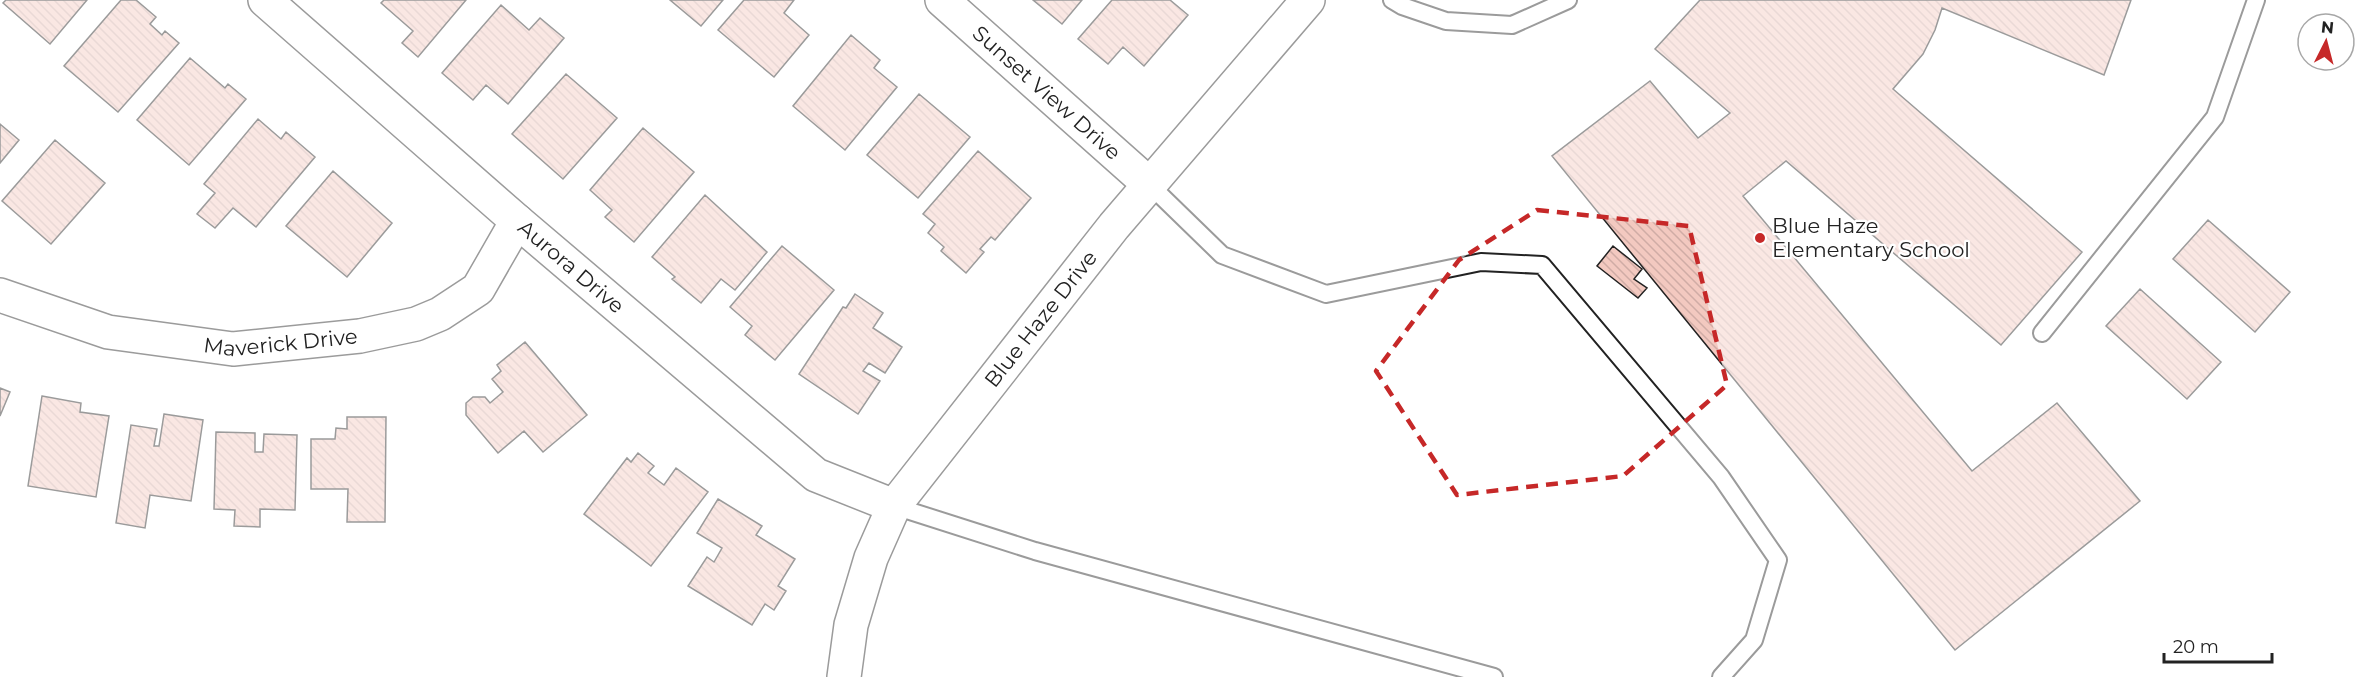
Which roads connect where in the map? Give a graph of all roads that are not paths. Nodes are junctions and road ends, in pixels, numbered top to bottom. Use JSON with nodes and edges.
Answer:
{"nodes":[{"id":1,"x":265,"y":0,"type":"edge"},
{"id":2,"x":942,"y":0,"type":"edge"},
{"id":3,"x":1308,"y":0,"type":"edge"},
{"id":4,"x":1392,"y":0,"type":"edge"},
{"id":5,"x":1568,"y":0,"type":"edge"},
{"id":6,"x":2256,"y":0,"type":"edge"},
{"id":7,"x":1150,"y":184,"type":"junction"},
{"id":8,"x":517,"y":221,"type":"junction"},
{"id":9,"x":0,"y":295,"type":"edge"},
{"id":10,"x":2042,"y":333,"type":"dead end"},
{"id":11,"x":894,"y":506,"type":"junction"},
{"id":12,"x":844,"y":677,"type":"edge"},
{"id":13,"x":1494,"y":677,"type":"edge"},
{"id":14,"x":1721,"y":677,"type":"edge"}],
"edges":[{"from":1,"to":8,"type":"street","name":"Aurora Drive"},
{"from":2,"to":7,"type":"street","name":"Sunset View Drive"},
{"from":3,"to":7,"type":"street","name":"Blue Haze Drive"},
{"from":4,"to":5,"type":"lane"},
{"from":6,"to":10,"type":"lane"},
{"from":7,"to":11,"type":"street","name":"Blue Haze Drive"},
{"from":7,"to":14,"type":"lane"},
{"from":8,"to":9,"type":"street","name":"Maverick Drive"},
{"from":8,"to":11,"type":"street","name":"Aurora Drive"},
{"from":11,"to":12,"type":"street","name":"Blue Haze Drive"},
{"from":11,"to":13,"type":"lane"}]}
